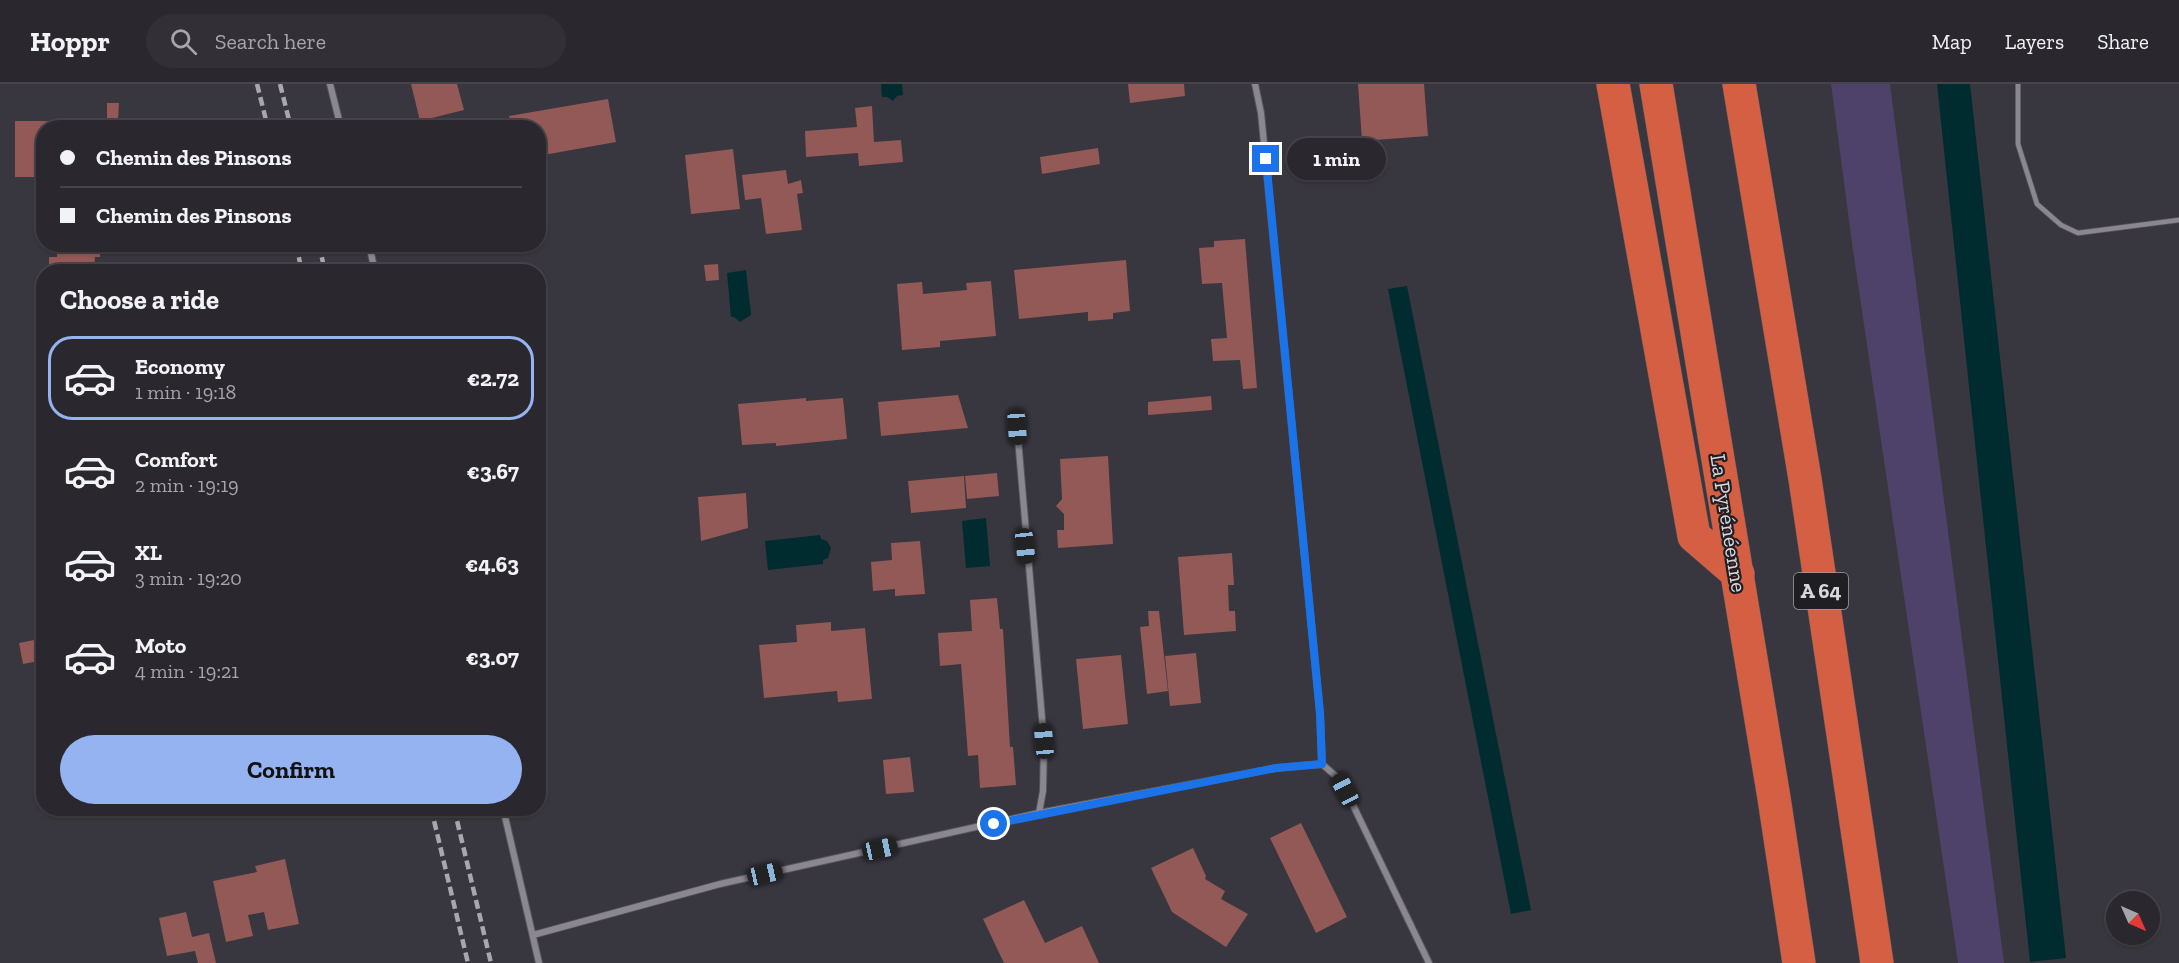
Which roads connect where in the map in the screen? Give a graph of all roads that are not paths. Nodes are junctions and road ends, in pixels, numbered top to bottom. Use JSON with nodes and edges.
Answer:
{"nodes":[{"id":1,"x":330,"y":84,"type":"edge"},
{"id":2,"x":1255,"y":84,"type":"edge"},
{"id":3,"x":1613,"y":84,"type":"edge"},
{"id":4,"x":1656,"y":84,"type":"edge"},
{"id":5,"x":1739,"y":84,"type":"edge"},
{"id":6,"x":2018,"y":84,"type":"edge"},
{"id":7,"x":339,"y":120,"type":"edge"},
{"id":8,"x":2179,"y":220,"type":"edge"},
{"id":9,"x":1017,"y":427,"type":"dead end"},
{"id":10,"x":1738,"y":574,"type":"junction"},
{"id":11,"x":1322,"y":764,"type":"junction"},
{"id":12,"x":1039,"y":813,"type":"junction"},
{"id":13,"x":505,"y":816,"type":"edge"},
{"id":14,"x":533,"y":935,"type":"junction"},
{"id":15,"x":539,"y":963,"type":"edge"},
{"id":16,"x":1429,"y":963,"type":"edge"},
{"id":17,"x":1799,"y":963,"type":"edge"},
{"id":18,"x":1877,"y":963,"type":"edge"}],
"edges":[{"from":1,"to":7,"type":"street"},
{"from":2,"to":11,"type":"street"},
{"from":3,"to":10,"type":"highway"},
{"from":4,"to":10,"type":"highway","name":"La Pyrénéenne"},
{"from":5,"to":18,"type":"highway","number":"A 64"},
{"from":6,"to":8,"type":"lane"},
{"from":9,"to":12,"type":"street"},
{"from":10,"to":17,"type":"highway","name":"La Pyrénéenne"},
{"from":11,"to":12,"type":"street"},
{"from":11,"to":16,"type":"street"},
{"from":12,"to":14,"type":"street"},
{"from":13,"to":14,"type":"street"},
{"from":14,"to":15,"type":"street"}]}
